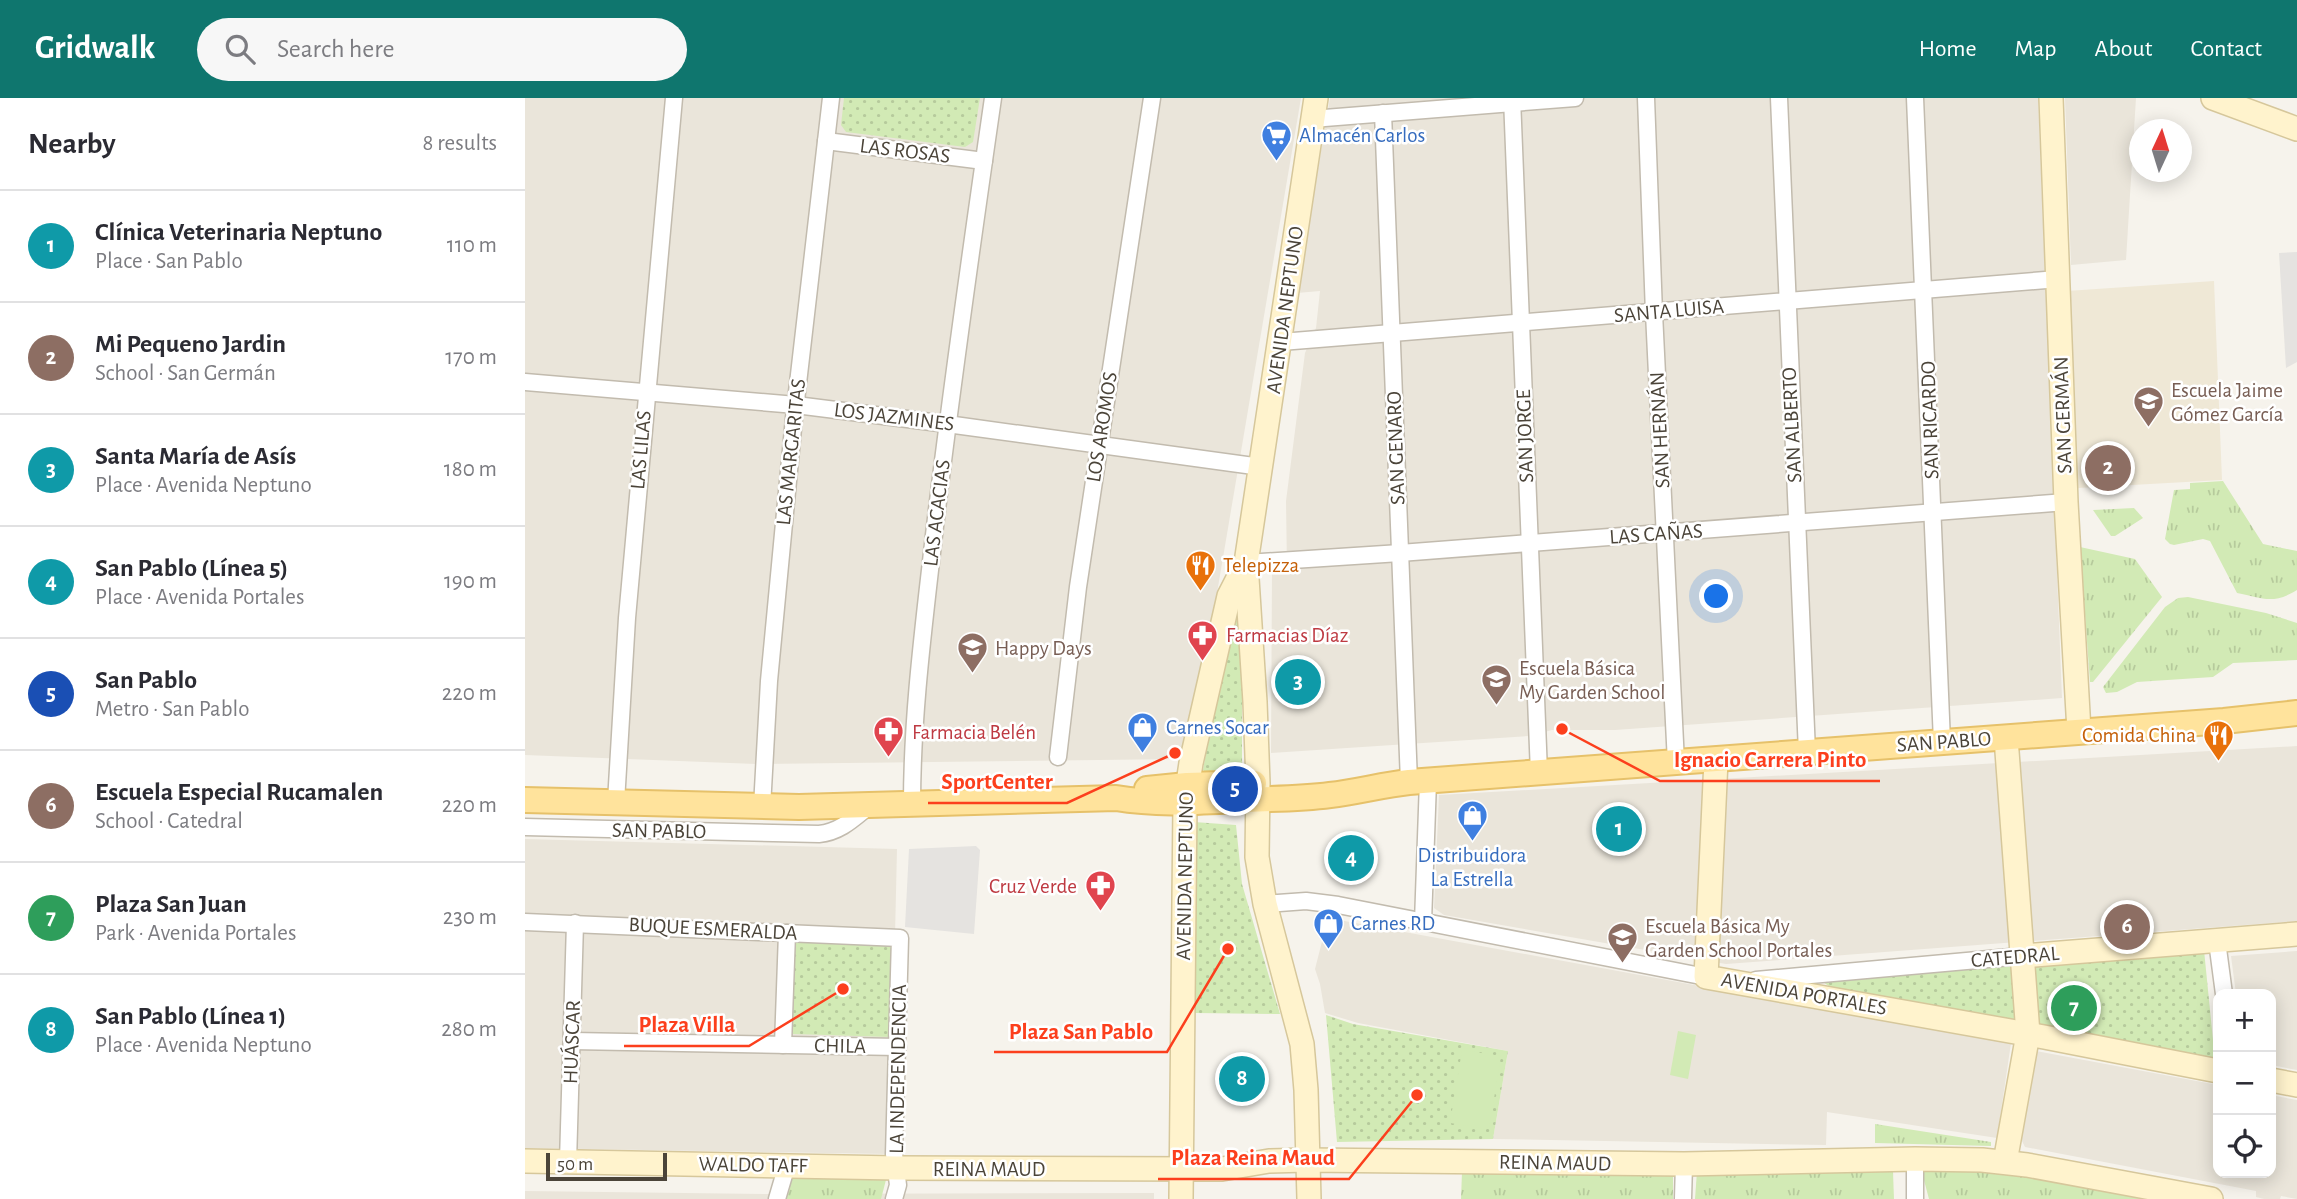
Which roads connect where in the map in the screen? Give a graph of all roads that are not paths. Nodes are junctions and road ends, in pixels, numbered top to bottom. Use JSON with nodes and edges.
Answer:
{"nodes":[{"id":1,"x":674,"y":98,"type":"edge"},
{"id":2,"x":831,"y":98,"type":"edge"},
{"id":3,"x":993,"y":98,"type":"edge"},
{"id":4,"x":1152,"y":98,"type":"edge"},
{"id":5,"x":1575,"y":98,"type":"edge"},
{"id":6,"x":1646,"y":98,"type":"edge"},
{"id":7,"x":1779,"y":98,"type":"edge"},
{"id":8,"x":1915,"y":98,"type":"edge"},
{"id":9,"x":2051,"y":98,"type":"edge"},
{"id":10,"x":2213,"y":98,"type":"edge"},
{"id":11,"x":1512,"y":100,"type":"edge"},
{"id":12,"x":1314,"y":108,"type":"edge"},
{"id":13,"x":1383,"y":113,"type":"junction"},
{"id":14,"x":2297,"y":129,"type":"edge"},
{"id":15,"x":826,"y":141,"type":"junction"},
{"id":16,"x":984,"y":161,"type":"junction"},
{"id":17,"x":2058,"y":279,"type":"junction"},
{"id":18,"x":1924,"y":290,"type":"junction"},
{"id":19,"x":1787,"y":302,"type":"junction"},
{"id":20,"x":1654,"y":313,"type":"junction"},
{"id":21,"x":1521,"y":324,"type":"junction"},
{"id":22,"x":1391,"y":334,"type":"junction"},
{"id":23,"x":1280,"y":342,"type":"junction"},
{"id":24,"x":525,"y":382,"type":"edge"},
{"id":25,"x":646,"y":391,"type":"junction"},
{"id":26,"x":796,"y":405,"type":"junction"},
{"id":27,"x":947,"y":424,"type":"junction"},
{"id":28,"x":1100,"y":445,"type":"junction"},
{"id":29,"x":1261,"y":467,"type":"junction"},
{"id":30,"x":2066,"y":502,"type":"junction"},
{"id":31,"x":1934,"y":513,"type":"junction"},
{"id":32,"x":1797,"y":523,"type":"junction"},
{"id":33,"x":1665,"y":533,"type":"junction"},
{"id":34,"x":1529,"y":544,"type":"junction"},
{"id":35,"x":1400,"y":553,"type":"junction"},
{"id":36,"x":1246,"y":563,"type":"junction"},
{"id":37,"x":2297,"y":713,"type":"edge"},
{"id":38,"x":2079,"y":731,"type":"junction"},
{"id":39,"x":2006,"y":738,"type":"junction"},
{"id":40,"x":1942,"y":742,"type":"junction"},
{"id":41,"x":1807,"y":752,"type":"junction"},
{"id":42,"x":1058,"y":757,"type":"dead end"},
{"id":43,"x":1716,"y":760,"type":"junction"},
{"id":44,"x":1676,"y":763,"type":"junction"},
{"id":45,"x":1539,"y":773,"type":"junction"},
{"id":46,"x":1419,"y":782,"type":"junction"},
{"id":47,"x":1258,"y":791,"type":"junction"},
{"id":48,"x":1186,"y":794,"type":"junction"},
{"id":49,"x":525,"y":800,"type":"edge"},
{"id":50,"x":616,"y":802,"type":"junction"},
{"id":51,"x":912,"y":804,"type":"junction"},
{"id":52,"x":869,"y":806,"type":"junction"},
{"id":53,"x":762,"y":807,"type":"junction"},
{"id":54,"x":525,"y":827,"type":"edge"},
{"id":55,"x":1265,"y":904,"type":"junction"},
{"id":56,"x":525,"y":922,"type":"edge"},
{"id":57,"x":1423,"y":922,"type":"junction"},
{"id":58,"x":575,"y":923,"type":"junction"},
{"id":59,"x":787,"y":933,"type":"junction"},
{"id":60,"x":2297,"y":934,"type":"edge"},
{"id":61,"x":901,"y":938,"type":"joint"},
{"id":62,"x":2217,"y":941,"type":"junction"},
{"id":63,"x":2022,"y":956,"type":"junction"},
{"id":64,"x":1706,"y":977,"type":"junction"},
{"id":65,"x":1734,"y":982,"type":"junction"},
{"id":66,"x":2223,"y":989,"type":"edge"},
{"id":67,"x":2028,"y":1034,"type":"junction"},
{"id":68,"x":572,"y":1041,"type":"junction"},
{"id":69,"x":783,"y":1045,"type":"junction"},
{"id":70,"x":898,"y":1047,"type":"junction"},
{"id":71,"x":2213,"y":1070,"type":"edge"},
{"id":72,"x":2276,"y":1081,"type":"edge"},
{"id":73,"x":2297,"y":1085,"type":"edge"},
{"id":74,"x":1915,"y":1159,"type":"junction"},
{"id":75,"x":1307,"y":1160,"type":"junction"},
{"id":76,"x":525,"y":1161,"type":"edge"},
{"id":77,"x":568,"y":1162,"type":"junction"},
{"id":78,"x":2005,"y":1162,"type":"junction"},
{"id":79,"x":1684,"y":1164,"type":"junction"},
{"id":80,"x":787,"y":1165,"type":"junction"},
{"id":81,"x":897,"y":1168,"type":"junction"},
{"id":82,"x":1181,"y":1169,"type":"junction"},
{"id":83,"x":2155,"y":1194,"type":"edge"},
{"id":84,"x":777,"y":1199,"type":"edge"},
{"id":85,"x":894,"y":1199,"type":"edge"},
{"id":86,"x":1181,"y":1199,"type":"edge"},
{"id":87,"x":1309,"y":1199,"type":"edge"},
{"id":88,"x":1683,"y":1199,"type":"edge"},
{"id":89,"x":1916,"y":1199,"type":"edge"},
{"id":90,"x":2211,"y":1199,"type":"edge"}],
"edges":[{"from":1,"to":25,"type":"street","name":"LAS LILAS"},
{"from":2,"to":15,"type":"street","name":"LAS MARGARITAS"},
{"from":3,"to":16,"type":"street","name":"LAS ACACIAS"},
{"from":4,"to":28,"type":"street","name":"LOS AROMOS"},
{"from":5,"to":11,"type":"street"},
{"from":6,"to":20,"type":"street","name":"SAN HERNÁN"},
{"from":7,"to":19,"type":"street","name":"SAN ALBERTO"},
{"from":8,"to":18,"type":"street","name":"SAN RICARDO"},
{"from":9,"to":17,"type":"street","name":"SAN GERMÁN"},
{"from":10,"to":14,"type":"street"},
{"from":11,"to":13,"type":"street"},
{"from":11,"to":21,"type":"street","name":"SAN JORGE"},
{"from":12,"to":13,"type":"street"},
{"from":12,"to":23,"type":"street","name":"AVENIDA NEPTUNO"},
{"from":13,"to":22,"type":"street","name":"SAN GENARO"},
{"from":15,"to":16,"type":"street","name":"LAS ROSAS"},
{"from":15,"to":26,"type":"street","name":"LAS MARGARITAS"},
{"from":16,"to":27,"type":"street","name":"LAS ACACIAS"},
{"from":17,"to":18,"type":"street","name":"SANTA LUISA"},
{"from":17,"to":30,"type":"street","name":"SAN GERMÁN"},
{"from":18,"to":19,"type":"street","name":"SANTA LUISA"},
{"from":18,"to":31,"type":"street","name":"SAN RICARDO"},
{"from":19,"to":20,"type":"street","name":"SANTA LUISA"},
{"from":19,"to":32,"type":"street","name":"SAN ALBERTO"},
{"from":20,"to":21,"type":"street","name":"SANTA LUISA"},
{"from":20,"to":33,"type":"street","name":"SAN HERNÁN"},
{"from":21,"to":22,"type":"street","name":"SANTA LUISA"},
{"from":21,"to":34,"type":"street","name":"SAN JORGE"},
{"from":22,"to":23,"type":"street","name":"SANTA LUISA"},
{"from":22,"to":35,"type":"street","name":"SAN GENARO"},
{"from":23,"to":29,"type":"street","name":"AVENIDA NEPTUNO"},
{"from":24,"to":25,"type":"street","name":"LOS JAZMINES"},
{"from":25,"to":26,"type":"street","name":"LOS JAZMINES"},
{"from":25,"to":50,"type":"street","name":"LAS LILAS"},
{"from":26,"to":27,"type":"street","name":"LOS JAZMINES"},
{"from":26,"to":53,"type":"street","name":"LAS MARGARITAS"},
{"from":27,"to":28,"type":"street","name":"LOS JAZMINES"},
{"from":27,"to":51,"type":"street","name":"LAS ACACIAS"},
{"from":28,"to":29,"type":"street","name":"LOS JAZMINES"},
{"from":28,"to":42,"type":"street","name":"LOS AROMOS"},
{"from":29,"to":36,"type":"street","name":"AVENIDA NEPTUNO"},
{"from":30,"to":31,"type":"street","name":"LAS CAÑAS"},
{"from":30,"to":38,"type":"street","name":"SAN GERMÁN"},
{"from":31,"to":32,"type":"street","name":"LAS CAÑAS"},
{"from":31,"to":40,"type":"street","name":"SAN RICARDO"},
{"from":32,"to":33,"type":"street","name":"LAS CAÑAS"},
{"from":32,"to":41,"type":"street","name":"SAN ALBERTO"},
{"from":33,"to":34,"type":"street","name":"LAS CAÑAS"},
{"from":33,"to":44,"type":"street","name":"SAN HERNÁN"},
{"from":34,"to":35,"type":"street","name":"LAS CAÑAS"},
{"from":34,"to":45,"type":"street","name":"SAN JORGE"},
{"from":35,"to":36,"type":"street","name":"LAS CAÑAS"},
{"from":35,"to":46,"type":"street","name":"SAN GENARO"},
{"from":36,"to":47,"type":"street","name":"AVENIDA NEPTUNO"},
{"from":36,"to":48,"type":"street","name":"AVENIDA NEPTUNO"},
{"from":37,"to":38,"type":"main road","name":"SAN PABLO"},
{"from":38,"to":39,"type":"main road","name":"SAN PABLO"},
{"from":39,"to":40,"type":"main road","name":"SAN PABLO"},
{"from":39,"to":63,"type":"street"},
{"from":40,"to":41,"type":"main road","name":"SAN PABLO"},
{"from":41,"to":43,"type":"main road","name":"SAN PABLO"},
{"from":43,"to":44,"type":"main road","name":"SAN PABLO"},
{"from":43,"to":64,"type":"street"},
{"from":44,"to":45,"type":"main road","name":"SAN PABLO"},
{"from":45,"to":46,"type":"main road","name":"SAN PABLO"},
{"from":46,"to":47,"type":"main road","name":"SAN PABLO"},
{"from":46,"to":57,"type":"street"},
{"from":47,"to":48,"type":"main road","name":"SAN PABLO"},
{"from":47,"to":55,"type":"street","name":"AVENIDA NEPTUNO"},
{"from":48,"to":51,"type":"main road","name":"SAN PABLO"},
{"from":48,"to":82,"type":"street","name":"AVENIDA NEPTUNO"},
{"from":49,"to":50,"type":"main road","name":"SAN PABLO"},
{"from":50,"to":53,"type":"main road","name":"SAN PABLO"},
{"from":51,"to":52,"type":"main road","name":"SAN PABLO"},
{"from":52,"to":53,"type":"main road","name":"SAN PABLO"},
{"from":52,"to":54,"type":"street","name":"SAN PABLO"},
{"from":55,"to":57,"type":"street","name":"AVENIDA PORTALES"},
{"from":55,"to":75,"type":"street","name":"AVENIDA NEPTUNO"},
{"from":56,"to":58,"type":"street","name":"BUQUE ESMERALDA"},
{"from":57,"to":64,"type":"street","name":"AVENIDA PORTALES"},
{"from":58,"to":59,"type":"street","name":"BUQUE ESMERALDA"},
{"from":58,"to":68,"type":"street","name":"HUÁSCAR"},
{"from":59,"to":61,"type":"street","name":"BUQUE ESMERALDA"},
{"from":59,"to":69,"type":"street"},
{"from":60,"to":62,"type":"street","name":"CATEDRAL"},
{"from":61,"to":70,"type":"street","name":"LA INDEPENDENCIA"},
{"from":62,"to":63,"type":"street","name":"CATEDRAL"},
{"from":62,"to":66,"type":"street"},
{"from":63,"to":65,"type":"street","name":"CATEDRAL"},
{"from":63,"to":67,"type":"street"},
{"from":64,"to":65,"type":"street","name":"AVENIDA PORTALES"},
{"from":65,"to":67,"type":"street","name":"AVENIDA PORTALES"},
{"from":67,"to":71,"type":"street","name":"AVENIDA PORTALES"},
{"from":67,"to":78,"type":"street"},
{"from":68,"to":69,"type":"street","name":"CHILA"},
{"from":68,"to":77,"type":"street","name":"HUÁSCAR"},
{"from":69,"to":70,"type":"street","name":"CHILA"},
{"from":70,"to":81,"type":"street","name":"LA INDEPENDENCIA"},
{"from":72,"to":73,"type":"street"},
{"from":74,"to":78,"type":"street","name":"REINA MAUD"},
{"from":74,"to":79,"type":"street","name":"REINA MAUD"},
{"from":74,"to":89,"type":"street"},
{"from":75,"to":79,"type":"street","name":"REINA MAUD"},
{"from":75,"to":82,"type":"street","name":"REINA MAUD"},
{"from":75,"to":87,"type":"street","name":"AVENIDA NEPTUNO"},
{"from":76,"to":77,"type":"street","name":"WALDO TAFF"},
{"from":77,"to":80,"type":"street","name":"WALDO TAFF"},
{"from":78,"to":83,"type":"street","name":"REINA MAUD"},
{"from":79,"to":88,"type":"street"},
{"from":80,"to":81,"type":"street","name":"WALDO TAFF"},
{"from":80,"to":84,"type":"street"},
{"from":81,"to":82,"type":"street","name":"REINA MAUD"},
{"from":81,"to":85,"type":"street","name":"LA INDEPENDENCIA"},
{"from":82,"to":86,"type":"street","name":"AVENIDA NEPTUNO"},
{"from":83,"to":90,"type":"street","name":"REINA MAUD"}]}
